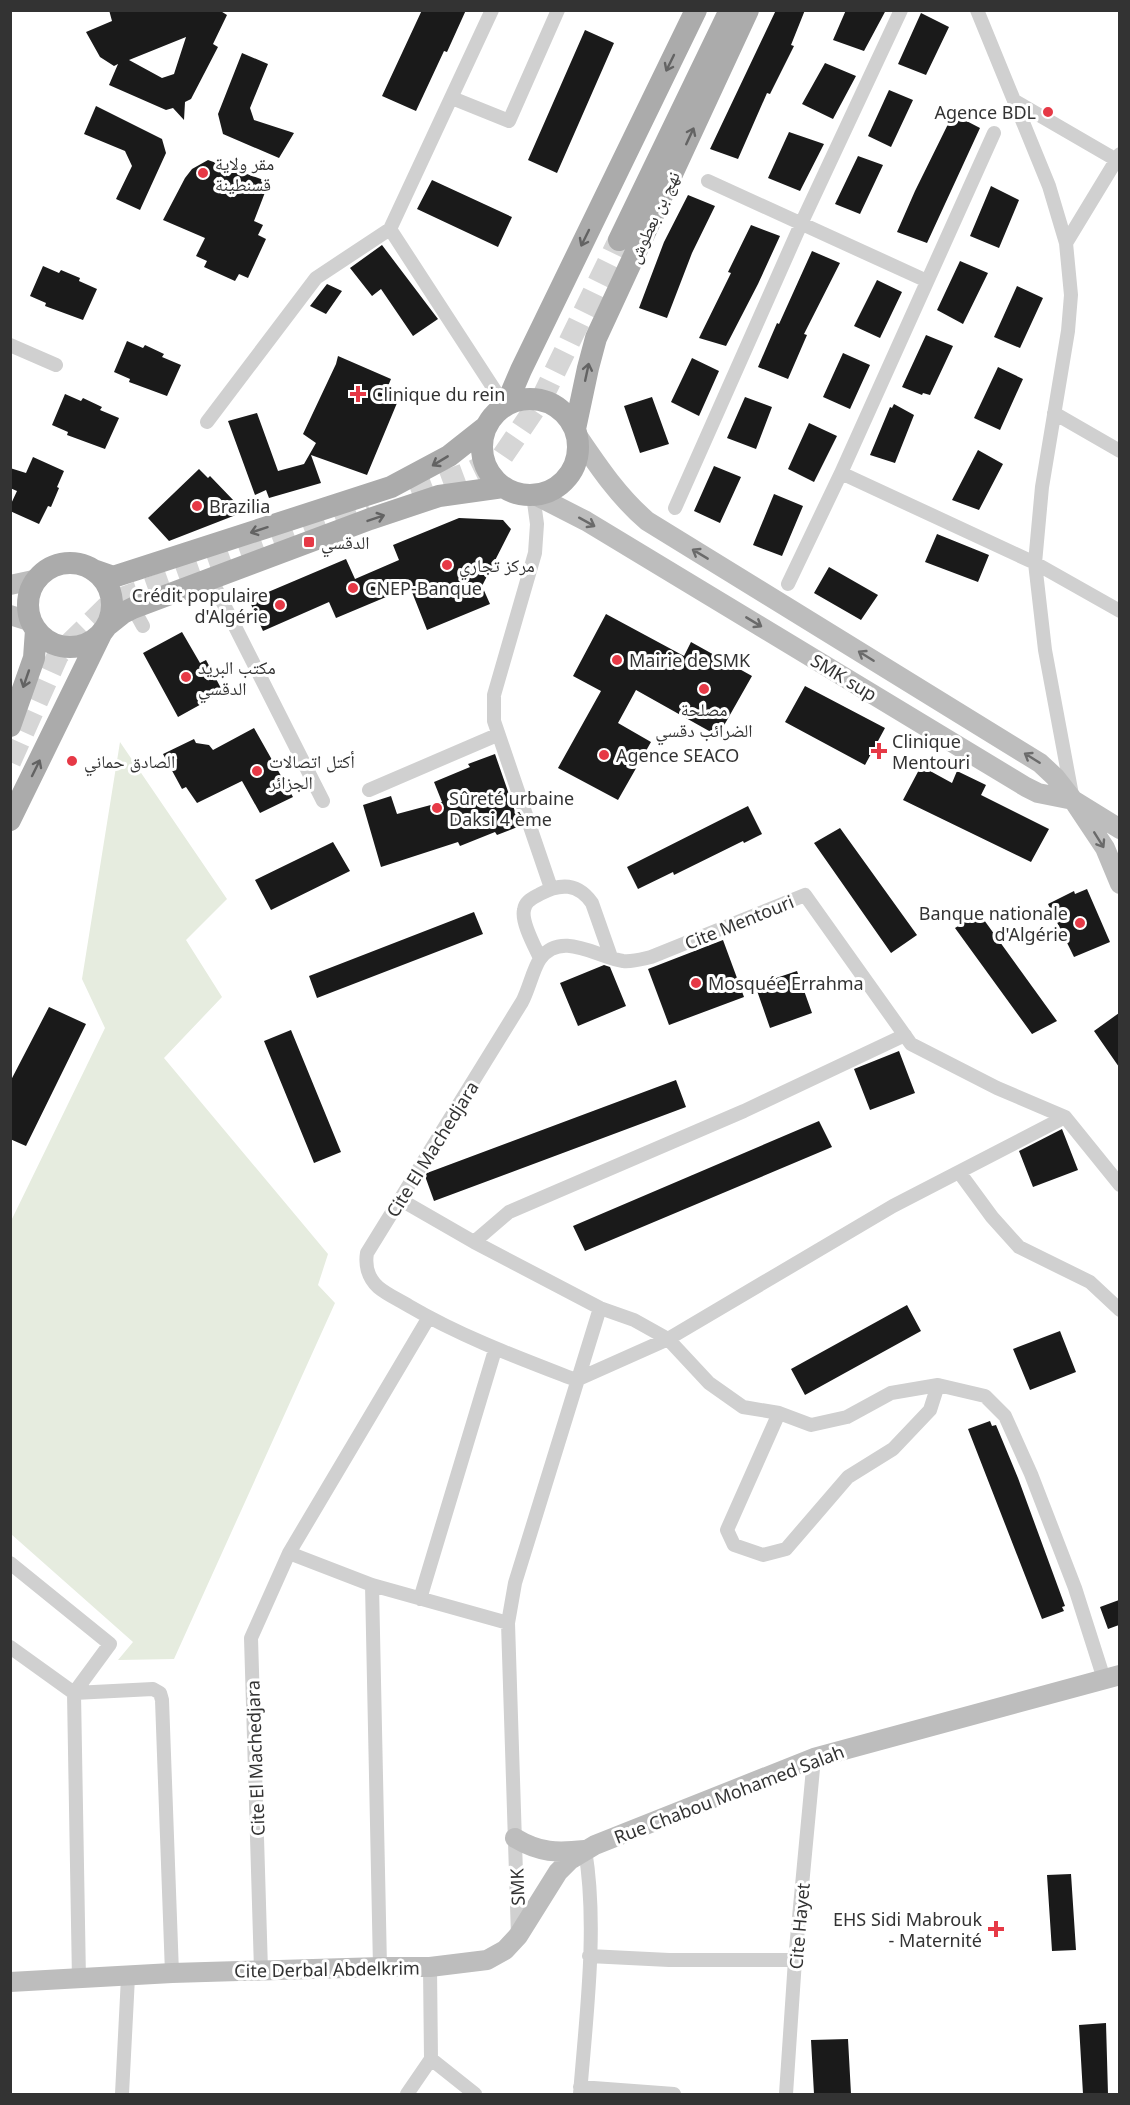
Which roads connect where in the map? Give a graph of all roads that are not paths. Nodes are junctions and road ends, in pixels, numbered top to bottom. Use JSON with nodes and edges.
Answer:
{"nodes":[{"id":1,"x":492,"y":10,"type":"edge"},
{"id":2,"x":558,"y":10,"type":"edge"},
{"id":3,"x":696,"y":10,"type":"edge"},
{"id":4,"x":715,"y":10,"type":"edge"},
{"id":5,"x":729,"y":10,"type":"edge"},
{"id":6,"x":748,"y":10,"type":"edge"},
{"id":7,"x":901,"y":10,"type":"edge"},
{"id":8,"x":977,"y":10,"type":"edge"},
{"id":9,"x":452,"y":98,"type":"junction"},
{"id":10,"x":1014,"y":101,"type":"junction"},
{"id":11,"x":994,"y":133,"type":"dead end"},
{"id":12,"x":1118,"y":159,"type":"edge"},
{"id":13,"x":708,"y":181,"type":"dead end"},
{"id":14,"x":801,"y":224,"type":"junction"},
{"id":15,"x":390,"y":229,"type":"junction"},
{"id":16,"x":1066,"y":243,"type":"junction"},
{"id":17,"x":927,"y":281,"type":"junction"},
{"id":18,"x":10,"y":345,"type":"edge"},
{"id":19,"x":56,"y":364,"type":"dead end"},
{"id":20,"x":506,"y":405,"type":"junction"},
{"id":21,"x":1054,"y":413,"type":"junction"},
{"id":22,"x":207,"y":422,"type":"dead end"},
{"id":23,"x":487,"y":426,"type":"junction"},
{"id":24,"x":576,"y":432,"type":"junction"},
{"id":25,"x":1119,"y":451,"type":"edge"},
{"id":26,"x":841,"y":472,"type":"junction"},
{"id":27,"x":503,"y":487,"type":"junction"},
{"id":28,"x":534,"y":495,"type":"junction"},
{"id":29,"x":675,"y":508,"type":"dead end"},
{"id":30,"x":1035,"y":563,"type":"junction"},
{"id":31,"x":93,"y":570,"type":"junction"},
{"id":32,"x":38,"y":579,"type":"junction"},
{"id":33,"x":211,"y":579,"type":"junction"},
{"id":34,"x":788,"y":584,"type":"dead end"},
{"id":35,"x":10,"y":585,"type":"edge"},
{"id":36,"x":1119,"y":611,"type":"edge"},
{"id":37,"x":10,"y":615,"type":"edge"},
{"id":38,"x":34,"y":626,"type":"junction"},
{"id":39,"x":104,"y":630,"type":"junction"},
{"id":40,"x":10,"y":726,"type":"edge"},
{"id":41,"x":497,"y":735,"type":"junction"},
{"id":42,"x":369,"y":790,"type":"dead end"},
{"id":43,"x":1073,"y":800,"type":"junction"},
{"id":44,"x":323,"y":801,"type":"dead end"},
{"id":45,"x":10,"y":820,"type":"edge"},
{"id":46,"x":1119,"y":829,"type":"edge"},
{"id":47,"x":1119,"y":884,"type":"edge"},
{"id":48,"x":551,"y":888,"type":"junction"},
{"id":49,"x":611,"y":957,"type":"junction"},
{"id":50,"x":540,"y":958,"type":"junction"},
{"id":51,"x":905,"y":1035,"type":"junction"},
{"id":52,"x":1065,"y":1117,"type":"junction"},
{"id":53,"x":959,"y":1172,"type":"junction"},
{"id":54,"x":1119,"y":1185,"type":"edge"},
{"id":55,"x":401,"y":1200,"type":"junction"},
{"id":56,"x":474,"y":1242,"type":"junction"},
{"id":57,"x":600,"y":1308,"type":"junction"},
{"id":58,"x":1119,"y":1310,"type":"edge"},
{"id":59,"x":429,"y":1317,"type":"junction"},
{"id":60,"x":668,"y":1340,"type":"junction"},
{"id":61,"x":495,"y":1350,"type":"junction"},
{"id":62,"x":576,"y":1380,"type":"junction"},
{"id":63,"x":938,"y":1385,"type":"junction"},
{"id":64,"x":779,"y":1413,"type":"junction"},
{"id":65,"x":289,"y":1553,"type":"junction"},
{"id":66,"x":10,"y":1563,"type":"edge"},
{"id":67,"x":372,"y":1585,"type":"junction"},
{"id":68,"x":420,"y":1599,"type":"junction"},
{"id":69,"x":508,"y":1623,"type":"junction"},
{"id":70,"x":10,"y":1647,"type":"edge"},
{"id":71,"x":1112,"y":1677,"type":"edge"},
{"id":72,"x":74,"y":1693,"type":"junction"},
{"id":73,"x":814,"y":1758,"type":"junction"},
{"id":74,"x":515,"y":1838,"type":"junction"},
{"id":75,"x":585,"y":1850,"type":"junction"},
{"id":76,"x":518,"y":1936,"type":"junction"},
{"id":77,"x":589,"y":1956,"type":"junction"},
{"id":78,"x":795,"y":1960,"type":"junction"},
{"id":79,"x":380,"y":1967,"type":"junction"},
{"id":80,"x":429,"y":1967,"type":"junction"},
{"id":81,"x":261,"y":1970,"type":"junction"},
{"id":82,"x":172,"y":1973,"type":"junction"},
{"id":83,"x":128,"y":1977,"type":"junction"},
{"id":84,"x":79,"y":1980,"type":"junction"},
{"id":85,"x":10,"y":1982,"type":"edge"},
{"id":86,"x":431,"y":2059,"type":"junction"},
{"id":87,"x":580,"y":2091,"type":"edge"},
{"id":88,"x":122,"y":2094,"type":"edge"},
{"id":89,"x":407,"y":2094,"type":"edge"},
{"id":90,"x":475,"y":2094,"type":"edge"},
{"id":91,"x":674,"y":2094,"type":"edge"},
{"id":92,"x":786,"y":2094,"type":"edge"}],
"edges":[{"from":1,"to":9,"type":"street"},
{"from":2,"to":9,"type":"street"},
{"from":3,"to":20,"type":"main road","one_way":true},
{"from":4,"to":5,"type":"main road","name":"نهج بن بعطوش"},
{"from":24,"to":6,"type":"main road","name":"نهج بن بعطوش","one_way":true},
{"from":7,"to":14,"type":"street"},
{"from":8,"to":10,"type":"street"},
{"from":9,"to":15,"type":"street"},
{"from":10,"to":12,"type":"street"},
{"from":10,"to":16,"type":"street"},
{"from":11,"to":17,"type":"street"},
{"from":12,"to":16,"type":"street"},
{"from":13,"to":14,"type":"street"},
{"from":14,"to":17,"type":"street"},
{"from":14,"to":29,"type":"street"},
{"from":15,"to":20,"type":"street"},
{"from":15,"to":22,"type":"street"},
{"from":16,"to":21,"type":"street"},
{"from":17,"to":26,"type":"street"},
{"from":18,"to":19,"type":"street"},
{"from":20,"to":23,"type":"main road"},
{"from":20,"to":24,"type":"main road"},
{"from":21,"to":25,"type":"street"},
{"from":21,"to":30,"type":"street"},
{"from":23,"to":27,"type":"main road"},
{"from":23,"to":31,"type":"main road","one_way":true},
{"from":24,"to":28,"type":"main road"},
{"from":43,"to":24,"type":"main road","one_way":true},
{"from":26,"to":30,"type":"street"},
{"from":26,"to":34,"type":"street"},
{"from":27,"to":28,"type":"main road"},
{"from":33,"to":27,"type":"main road","one_way":true},
{"from":28,"to":41,"type":"street"},
{"from":28,"to":43,"type":"main road","name":"SMK sup","one_way":true},
{"from":30,"to":36,"type":"street"},
{"from":30,"to":43,"type":"street"},
{"from":31,"to":32,"type":"main road"},
{"from":31,"to":39,"type":"main road"},
{"from":32,"to":35,"type":"main road"},
{"from":32,"to":38,"type":"main road"},
{"from":33,"to":39,"type":"main road"},
{"from":33,"to":44,"type":"street"},
{"from":37,"to":38,"type":"main road"},
{"from":38,"to":39,"type":"main road"},
{"from":38,"to":40,"type":"main road","one_way":true},
{"from":45,"to":39,"type":"main road","one_way":true},
{"from":41,"to":42,"type":"street"},
{"from":41,"to":48,"type":"street"},
{"from":43,"to":46,"type":"main road"},
{"from":43,"to":47,"type":"main road","one_way":true},
{"from":48,"to":49,"type":"street"},
{"from":48,"to":50,"type":"street"},
{"from":49,"to":50,"type":"street","name":"Cite Mentouri"},
{"from":49,"to":51,"type":"street","name":"Cite Mentouri"},
{"from":50,"to":55,"type":"street","name":"Cite El Machedjara"},
{"from":51,"to":52,"type":"street","name":"Cite Mentouri"},
{"from":51,"to":56,"type":"street"},
{"from":52,"to":53,"type":"street"},
{"from":52,"to":54,"type":"street","name":"Cite Mentouri"},
{"from":53,"to":58,"type":"street"},
{"from":53,"to":60,"type":"street"},
{"from":55,"to":56,"type":"street"},
{"from":55,"to":59,"type":"street","name":"Cite El Machedjara"},
{"from":56,"to":57,"type":"street"},
{"from":57,"to":60,"type":"street"},
{"from":57,"to":62,"type":"street"},
{"from":59,"to":61,"type":"street","name":"Cite El Machedjara"},
{"from":59,"to":65,"type":"street","name":"Cite El Machedjara"},
{"from":60,"to":62,"type":"street"},
{"from":60,"to":64,"type":"street"},
{"from":61,"to":62,"type":"street","name":"Cite El Machedjara"},
{"from":61,"to":68,"type":"street"},
{"from":62,"to":69,"type":"street"},
{"from":63,"to":64,"type":"street"},
{"from":63,"to":64,"type":"street"},
{"from":63,"to":71,"type":"street"},
{"from":65,"to":67,"type":"street"},
{"from":65,"to":81,"type":"street","name":"Cite El Machedjara"},
{"from":66,"to":72,"type":"street"},
{"from":67,"to":68,"type":"street"},
{"from":67,"to":79,"type":"street"},
{"from":68,"to":69,"type":"street"},
{"from":69,"to":74,"type":"street"},
{"from":70,"to":72,"type":"street"},
{"from":71,"to":73,"type":"main road","name":"Rue Chabou Mohamed Salah"},
{"from":72,"to":82,"type":"street"},
{"from":72,"to":84,"type":"street"},
{"from":73,"to":75,"type":"main road","name":"Rue Chabou Mohamed Salah"},
{"from":73,"to":78,"type":"street","name":"Cite Hayet"},
{"from":74,"to":75,"type":"main road"},
{"from":74,"to":76,"type":"street","name":"SMK"},
{"from":75,"to":76,"type":"main road","name":"Rue Chabou Mohamed Salah"},
{"from":75,"to":77,"type":"street"},
{"from":76,"to":80,"type":"main road","name":"Cite Derbal Abdelkrim"},
{"from":77,"to":78,"type":"street"},
{"from":77,"to":87,"type":"street"},
{"from":78,"to":92,"type":"street","name":"Cite Hayet"},
{"from":79,"to":80,"type":"main road","name":"Cite Derbal Abdelkrim"},
{"from":79,"to":81,"type":"main road","name":"Cite Derbal Abdelkrim"},
{"from":80,"to":86,"type":"street"},
{"from":81,"to":82,"type":"main road","name":"Cite Derbal Abdelkrim"},
{"from":82,"to":83,"type":"main road","name":"Cite Derbal Abdelkrim"},
{"from":83,"to":84,"type":"main road","name":"Cite Derbal Abdelkrim"},
{"from":83,"to":88,"type":"street"},
{"from":84,"to":85,"type":"main road","name":"Cite Derbal Abdelkrim"},
{"from":86,"to":89,"type":"street"},
{"from":86,"to":90,"type":"street"},
{"from":87,"to":91,"type":"street"}]}
